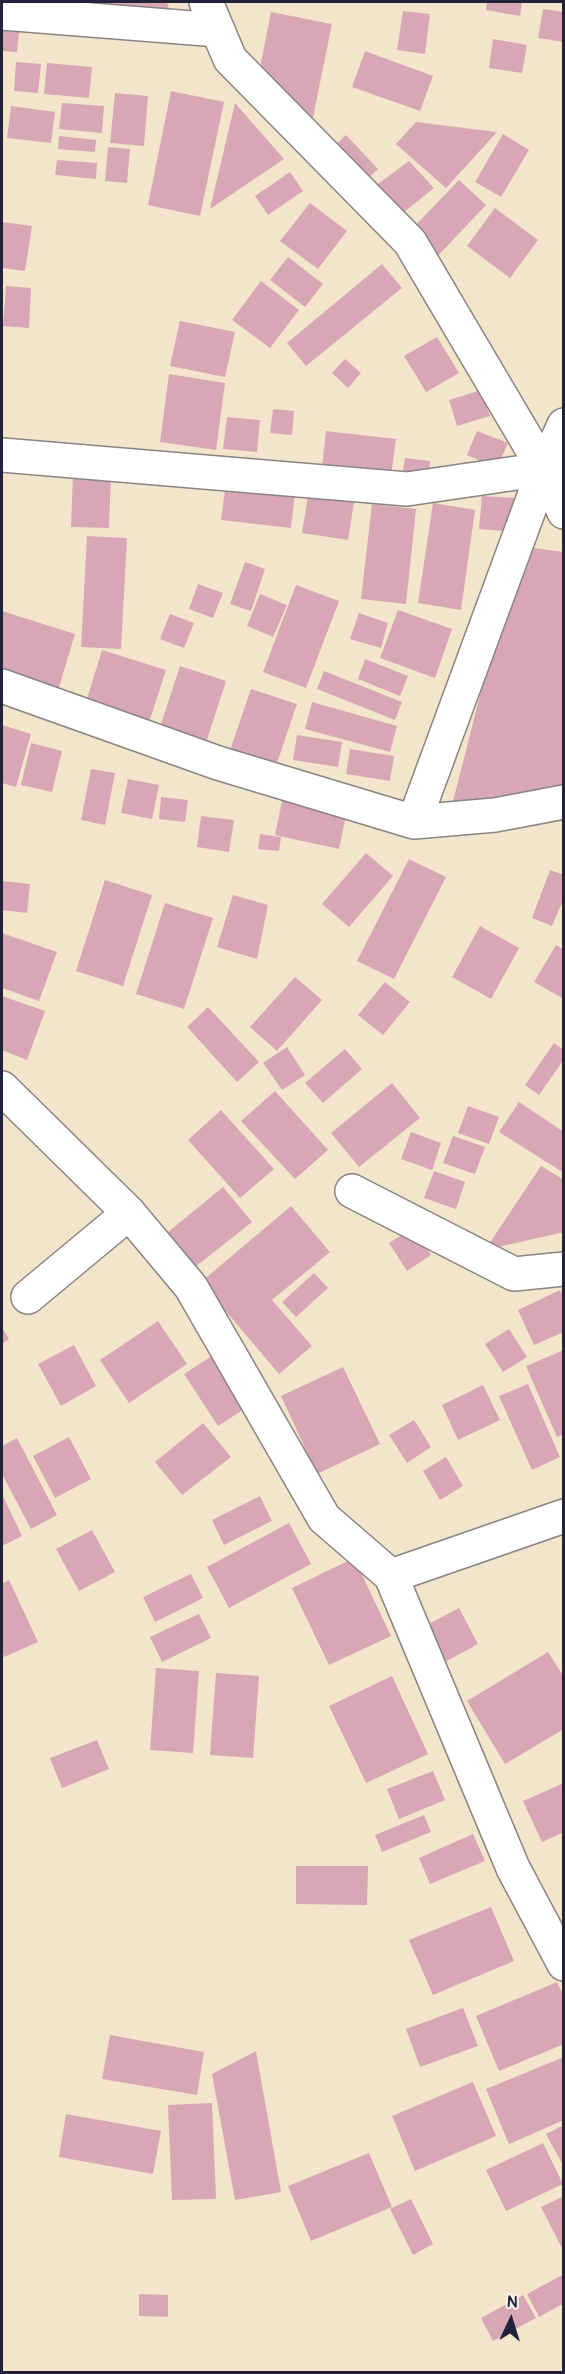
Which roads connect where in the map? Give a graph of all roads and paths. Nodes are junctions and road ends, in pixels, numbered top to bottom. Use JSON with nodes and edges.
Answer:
{"nodes":[{"id":1,"x":2,"y":13,"type":"edge"},
{"id":2,"x":212,"y":16,"type":"edge"},
{"id":3,"x":564,"y":425,"type":"edge"},
{"id":4,"x":2,"y":454,"type":"edge"},
{"id":5,"x":554,"y":475,"type":"edge"},
{"id":6,"x":564,"y":512,"type":"edge"},
{"id":7,"x":2,"y":686,"type":"edge"},
{"id":8,"x":564,"y":802,"type":"edge"},
{"id":9,"x":414,"y":822,"type":"junction"},
{"id":10,"x":2,"y":1088,"type":"edge"},
{"id":11,"x":352,"y":1191,"type":"dead end"},
{"id":12,"x":129,"y":1213,"type":"junction"},
{"id":13,"x":564,"y":1269,"type":"edge"},
{"id":14,"x":28,"y":1297,"type":"dead end"},
{"id":15,"x":564,"y":1516,"type":"edge"},
{"id":16,"x":391,"y":1576,"type":"junction"},
{"id":17,"x":564,"y":1964,"type":"edge"}],
"edges":[{"from":1,"to":2,"type":"street"},
{"from":2,"to":5,"type":"street"},
{"from":3,"to":5,"type":"street"},
{"from":4,"to":5,"type":"street"},
{"from":5,"to":6,"type":"street"},
{"from":5,"to":9,"type":"street"},
{"from":7,"to":9,"type":"street"},
{"from":8,"to":9,"type":"street"},
{"from":10,"to":12,"type":"street"},
{"from":11,"to":13,"type":"street"},
{"from":12,"to":14,"type":"street"},
{"from":12,"to":16,"type":"street"},
{"from":15,"to":16,"type":"street"},
{"from":16,"to":17,"type":"street"}]}
